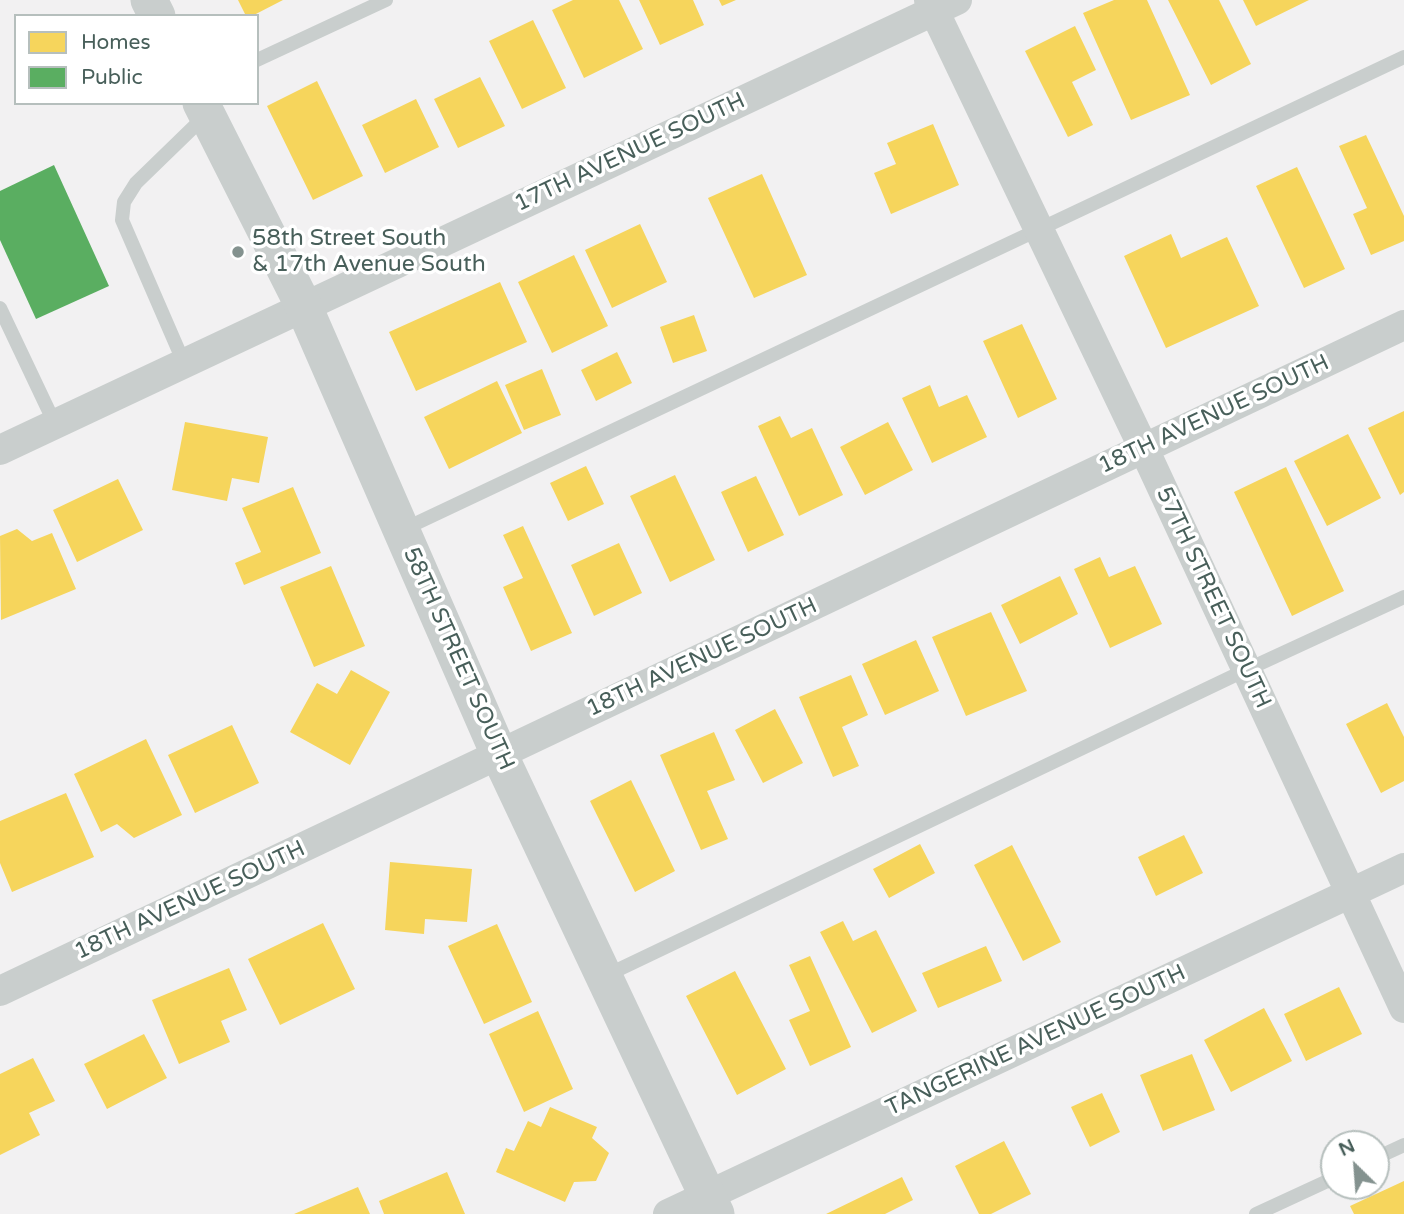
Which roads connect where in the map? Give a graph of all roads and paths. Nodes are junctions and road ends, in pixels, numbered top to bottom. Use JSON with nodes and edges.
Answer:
{"nodes":[{"id":1,"x":386,"y":0,"type":"edge"},
{"id":2,"x":940,"y":4,"type":"edge"},
{"id":3,"x":1404,"y":57,"type":"edge"},
{"id":4,"x":259,"y":59,"type":"edge"},
{"id":5,"x":204,"y":109,"type":"edge"},
{"id":6,"x":1038,"y":229,"type":"junction"},
{"id":7,"x":304,"y":307,"type":"junction"},
{"id":8,"x":0,"y":308,"type":"edge"},
{"id":9,"x":1404,"y":326,"type":"edge"},
{"id":10,"x":184,"y":363,"type":"junction"},
{"id":11,"x":55,"y":424,"type":"junction"},
{"id":12,"x":1144,"y":449,"type":"junction"},
{"id":13,"x":0,"y":450,"type":"edge"},
{"id":14,"x":401,"y":530,"type":"junction"},
{"id":15,"x":1404,"y":597,"type":"edge"},
{"id":16,"x":1246,"y":670,"type":"junction"},
{"id":17,"x":499,"y":754,"type":"junction"},
{"id":18,"x":1404,"y":868,"type":"edge"},
{"id":19,"x":1350,"y":893,"type":"junction"},
{"id":20,"x":604,"y":976,"type":"junction"},
{"id":21,"x":0,"y":990,"type":"edge"},
{"id":22,"x":1404,"y":1008,"type":"edge"},
{"id":23,"x":1320,"y":1184,"type":"edge"},
{"id":24,"x":711,"y":1205,"type":"edge"},
{"id":25,"x":668,"y":1214,"type":"edge"},
{"id":26,"x":1256,"y":1214,"type":"edge"}],
"edges":[{"from":1,"to":4,"type":"lane"},
{"from":2,"to":6,"type":"street","name":"57TH STREET SOUTH"},
{"from":2,"to":7,"type":"street","name":"17TH AVENUE SOUTH"},
{"from":3,"to":6,"type":"lane"},
{"from":5,"to":7,"type":"street","name":"58TH STREET SOUTH"},
{"from":5,"to":10,"type":"lane"},
{"from":6,"to":12,"type":"street","name":"57TH STREET SOUTH"},
{"from":6,"to":14,"type":"lane"},
{"from":7,"to":10,"type":"street","name":"17TH AVENUE SOUTH"},
{"from":7,"to":14,"type":"street","name":"58TH STREET SOUTH"},
{"from":8,"to":11,"type":"lane"},
{"from":9,"to":12,"type":"street","name":"18TH AVENUE SOUTH"},
{"from":10,"to":11,"type":"street","name":"17TH AVENUE SOUTH"},
{"from":11,"to":13,"type":"street","name":"17TH AVENUE SOUTH"},
{"from":12,"to":16,"type":"street","name":"57TH STREET SOUTH"},
{"from":12,"to":17,"type":"street","name":"18TH AVENUE SOUTH"},
{"from":14,"to":17,"type":"street","name":"58TH STREET SOUTH"},
{"from":15,"to":16,"type":"lane"},
{"from":16,"to":19,"type":"street","name":"57TH STREET SOUTH"},
{"from":16,"to":20,"type":"lane"},
{"from":17,"to":20,"type":"street","name":"58TH STREET SOUTH"},
{"from":17,"to":21,"type":"street","name":"18TH AVENUE SOUTH"},
{"from":18,"to":19,"type":"street","name":"TANGERINE AVENUE SOUTH"},
{"from":19,"to":22,"type":"street","name":"57TH STREET SOUTH"},
{"from":19,"to":24,"type":"street","name":"TANGERINE AVENUE SOUTH"},
{"from":20,"to":24,"type":"street","name":"58TH STREET SOUTH"},
{"from":23,"to":26,"type":"lane"},
{"from":24,"to":25,"type":"street","name":"TANGERINE AVENUE SOUTH"}]}
